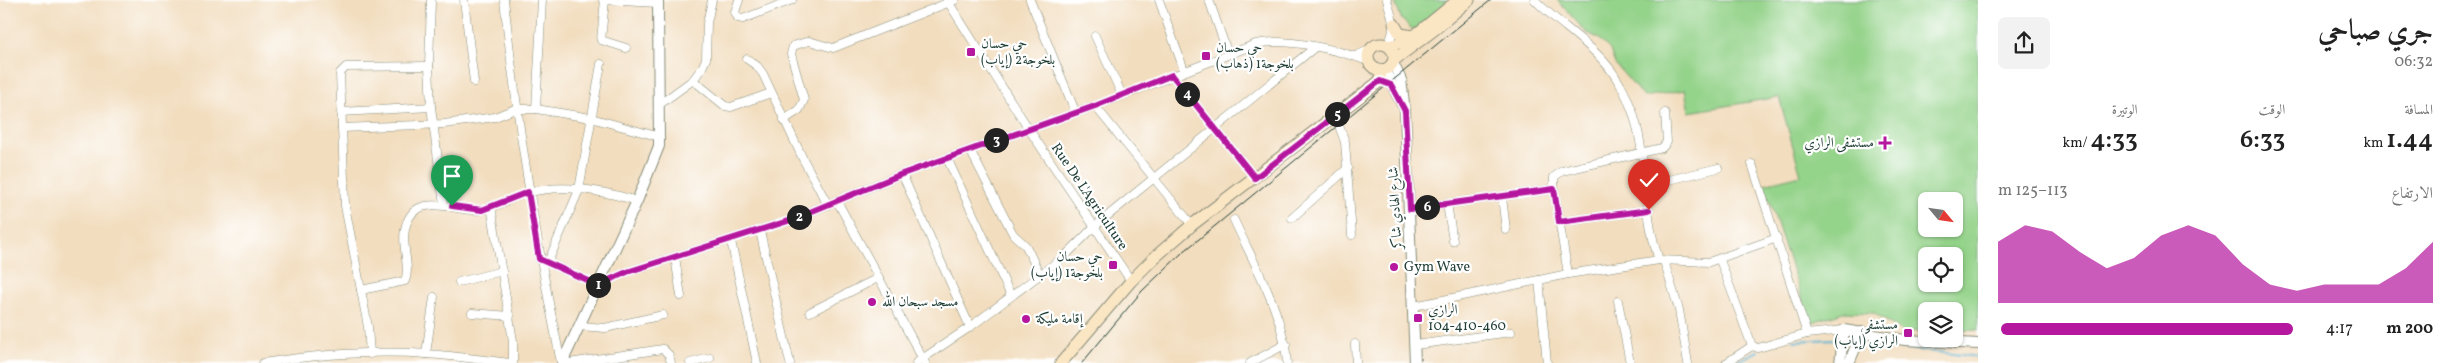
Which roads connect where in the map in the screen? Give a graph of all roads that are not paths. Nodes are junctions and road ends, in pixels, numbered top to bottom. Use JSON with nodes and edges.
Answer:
{"nodes":[{"id":1,"x":431,"y":0,"type":"edge"},
{"id":2,"x":464,"y":0,"type":"edge"},
{"id":3,"x":504,"y":0,"type":"edge"},
{"id":4,"x":542,"y":0,"type":"edge"},
{"id":5,"x":604,"y":0,"type":"edge"},
{"id":6,"x":712,"y":0,"type":"edge"},
{"id":7,"x":739,"y":0,"type":"edge"},
{"id":8,"x":792,"y":0,"type":"edge"},
{"id":9,"x":1030,"y":0,"type":"edge"},
{"id":10,"x":1159,"y":0,"type":"edge"},
{"id":11,"x":1209,"y":0,"type":"edge"},
{"id":12,"x":1386,"y":0,"type":"edge"},
{"id":13,"x":1458,"y":0,"type":"edge"},
{"id":14,"x":1469,"y":0,"type":"edge"},
{"id":15,"x":1535,"y":0,"type":"edge"},
{"id":16,"x":950,"y":1,"type":"edge"},
{"id":17,"x":658,"y":2,"type":"edge"},
{"id":18,"x":1394,"y":24,"type":"junction"},
{"id":19,"x":1095,"y":36,"type":"dead end"},
{"id":20,"x":1414,"y":36,"type":"junction"},
{"id":21,"x":1387,"y":45,"type":"junction"},
{"id":22,"x":626,"y":48,"type":"dead end"},
{"id":23,"x":1314,"y":48,"type":"junction"},
{"id":24,"x":1228,"y":54,"type":"junction"},
{"id":25,"x":1369,"y":58,"type":"junction"},
{"id":26,"x":747,"y":59,"type":"dead end"},
{"id":27,"x":601,"y":64,"type":"dead end"},
{"id":28,"x":429,"y":66,"type":"junction"},
{"id":29,"x":1184,"y":70,"type":"junction"},
{"id":30,"x":1387,"y":71,"type":"junction"},
{"id":31,"x":1172,"y":75,"type":"junction"},
{"id":32,"x":693,"y":80,"type":"junction"},
{"id":33,"x":474,"y":82,"type":"dead end"},
{"id":34,"x":1366,"y":92,"type":"junction"},
{"id":35,"x":771,"y":93,"type":"junction"},
{"id":36,"x":1122,"y":95,"type":"junction"},
{"id":37,"x":660,"y":104,"type":"junction"},
{"id":38,"x":1095,"y":106,"type":"junction"},
{"id":39,"x":431,"y":107,"type":"junction"},
{"id":40,"x":515,"y":109,"type":"junction"},
{"id":41,"x":536,"y":109,"type":"junction"},
{"id":42,"x":1405,"y":111,"type":"junction"},
{"id":43,"x":341,"y":112,"type":"junction"},
{"id":44,"x":1075,"y":112,"type":"junction"},
{"id":45,"x":1665,"y":113,"type":"dead end"},
{"id":46,"x":1335,"y":115,"type":"junction"},
{"id":47,"x":591,"y":118,"type":"junction"},
{"id":48,"x":784,"y":120,"type":"junction"},
{"id":49,"x":433,"y":124,"type":"junction"},
{"id":50,"x":342,"y":128,"type":"junction"},
{"id":51,"x":1028,"y":128,"type":"junction"},
{"id":52,"x":1215,"y":129,"type":"junction"},
{"id":53,"x":660,"y":137,"type":"junction"},
{"id":54,"x":970,"y":150,"type":"junction"},
{"id":55,"x":1643,"y":153,"type":"junction"},
{"id":56,"x":947,"y":158,"type":"junction"},
{"id":57,"x":1752,"y":164,"type":"dead end"},
{"id":58,"x":1348,"y":168,"type":"junction"},
{"id":59,"x":1718,"y":168,"type":"dead end"},
{"id":60,"x":902,"y":174,"type":"junction"},
{"id":61,"x":1255,"y":178,"type":"junction"},
{"id":62,"x":1154,"y":179,"type":"junction"},
{"id":63,"x":1647,"y":182,"type":"junction"},
{"id":64,"x":1554,"y":189,"type":"junction"},
{"id":65,"x":580,"y":190,"type":"junction"},
{"id":66,"x":528,"y":192,"type":"junction"},
{"id":67,"x":1502,"y":197,"type":"junction"},
{"id":68,"x":637,"y":201,"type":"junction"},
{"id":69,"x":837,"y":201,"type":"junction"},
{"id":70,"x":1447,"y":204,"type":"junction"},
{"id":71,"x":444,"y":205,"type":"junction"},
{"id":72,"x":828,"y":205,"type":"junction"},
{"id":73,"x":491,"y":206,"type":"junction"},
{"id":74,"x":1410,"y":209,"type":"junction"},
{"id":75,"x":1649,"y":210,"type":"junction"},
{"id":76,"x":1292,"y":218,"type":"dead end"},
{"id":77,"x":1234,"y":220,"type":"dead end"},
{"id":78,"x":1559,"y":222,"type":"junction"},
{"id":79,"x":1192,"y":225,"type":"junction"},
{"id":80,"x":1095,"y":226,"type":"junction"},
{"id":81,"x":1506,"y":230,"type":"dead end"},
{"id":82,"x":760,"y":231,"type":"junction"},
{"id":83,"x":1352,"y":234,"type":"dead end"},
{"id":84,"x":1776,"y":238,"type":"junction"},
{"id":85,"x":731,"y":240,"type":"junction"},
{"id":86,"x":1453,"y":241,"type":"dead end"},
{"id":87,"x":674,"y":257,"type":"junction"},
{"id":88,"x":539,"y":259,"type":"junction"},
{"id":89,"x":1662,"y":260,"type":"junction"},
{"id":90,"x":1720,"y":260,"type":"junction"},
{"id":91,"x":548,"y":262,"type":"junction"},
{"id":92,"x":502,"y":271,"type":"junction"},
{"id":93,"x":1568,"y":274,"type":"junction"},
{"id":94,"x":1040,"y":275,"type":"junction"},
{"id":95,"x":878,"y":278,"type":"junction"},
{"id":96,"x":1539,"y":280,"type":"junction"},
{"id":97,"x":1131,"y":281,"type":"junction"},
{"id":98,"x":459,"y":282,"type":"dead end"},
{"id":99,"x":598,"y":285,"type":"junction"},
{"id":100,"x":361,"y":290,"type":"junction"},
{"id":101,"x":434,"y":296,"type":"dead end"},
{"id":102,"x":681,"y":296,"type":"dead end"},
{"id":103,"x":1011,"y":296,"type":"junction"},
{"id":104,"x":1618,"y":301,"type":"dead end"},
{"id":105,"x":1414,"y":306,"type":"junction"},
{"id":106,"x":472,"y":312,"type":"dead end"},
{"id":107,"x":810,"y":312,"type":"dead end"},
{"id":108,"x":663,"y":315,"type":"dead end"},
{"id":109,"x":510,"y":316,"type":"junction"},
{"id":110,"x":580,"y":326,"type":"junction"},
{"id":111,"x":970,"y":327,"type":"junction"},
{"id":112,"x":1844,"y":330,"type":"junction"},
{"id":113,"x":1511,"y":332,"type":"dead end"},
{"id":114,"x":1862,"y":332,"type":"junction"},
{"id":115,"x":1807,"y":334,"type":"junction"},
{"id":116,"x":1286,"y":344,"type":"junction"},
{"id":117,"x":1355,"y":344,"type":"dead end"},
{"id":118,"x":1978,"y":344,"type":"edge"},
{"id":119,"x":1415,"y":345,"type":"junction"},
{"id":120,"x":1752,"y":346,"type":"junction"},
{"id":121,"x":370,"y":354,"type":"junction"},
{"id":122,"x":426,"y":354,"type":"junction"},
{"id":123,"x":710,"y":358,"type":"dead end"},
{"id":124,"x":326,"y":360,"type":"edge"},
{"id":125,"x":295,"y":361,"type":"edge"},
{"id":126,"x":921,"y":362,"type":"edge"},
{"id":127,"x":263,"y":363,"type":"edge"},
{"id":128,"x":512,"y":363,"type":"edge"},
{"id":129,"x":562,"y":363,"type":"edge"},
{"id":130,"x":569,"y":363,"type":"edge"},
{"id":131,"x":671,"y":363,"type":"edge"},
{"id":132,"x":690,"y":363,"type":"edge"},
{"id":133,"x":758,"y":363,"type":"edge"},
{"id":134,"x":790,"y":363,"type":"edge"},
{"id":135,"x":1061,"y":363,"type":"edge"},
{"id":136,"x":1250,"y":363,"type":"edge"},
{"id":137,"x":1287,"y":363,"type":"edge"},
{"id":138,"x":1356,"y":363,"type":"edge"},
{"id":139,"x":1415,"y":363,"type":"edge"},
{"id":140,"x":1547,"y":363,"type":"edge"},
{"id":141,"x":1630,"y":363,"type":"edge"},
{"id":142,"x":1688,"y":363,"type":"edge"},
{"id":143,"x":1726,"y":363,"type":"edge"},
{"id":144,"x":1840,"y":363,"type":"edge"},
{"id":145,"x":1849,"y":363,"type":"edge"}],
"edges":[{"from":1,"to":28,"type":"street"},
{"from":2,"to":33,"type":"street"},
{"from":3,"to":40,"type":"street"},
{"from":4,"to":41,"type":"street"},
{"from":5,"to":17,"type":"street"},
{"from":5,"to":22,"type":"street"},
{"from":6,"to":32,"type":"street"},
{"from":7,"to":8,"type":"street"},
{"from":9,"to":44,"type":"street"},
{"from":10,"to":29,"type":"street"},
{"from":11,"to":24,"type":"street"},
{"from":12,"to":18,"type":"street"},
{"from":13,"to":20,"type":"main road"},
{"from":14,"to":30,"type":"main road"},
{"from":15,"to":55,"type":"street"},
{"from":16,"to":48,"type":"street"},
{"from":16,"to":51,"type":"street","name":"Rue De L'Agriculture"},
{"from":17,"to":37,"type":"street"},
{"from":18,"to":20,"type":"main road"},
{"from":18,"to":21,"type":"street"},
{"from":19,"to":36,"type":"street"},
{"from":20,"to":21,"type":"main road"},
{"from":21,"to":25,"type":"main road"},
{"from":21,"to":30,"type":"main road"},
{"from":23,"to":24,"type":"street"},
{"from":23,"to":25,"type":"street"},
{"from":23,"to":52,"type":"street"},
{"from":24,"to":29,"type":"street"},
{"from":25,"to":30,"type":"main road"},
{"from":25,"to":34,"type":"main road"},
{"from":26,"to":35,"type":"street"},
{"from":27,"to":47,"type":"street"},
{"from":28,"to":39,"type":"street"},
{"from":28,"to":43,"type":"street"},
{"from":29,"to":31,"type":"street"},
{"from":30,"to":34,"type":"main road"},
{"from":30,"to":42,"type":"street","name":"شارع الهادي شاكر"},
{"from":30,"to":42,"type":"street","name":"شارع الهادي شاكر"},
{"from":31,"to":36,"type":"street"},
{"from":31,"to":52,"type":"street"},
{"from":32,"to":35,"type":"street"},
{"from":32,"to":37,"type":"street"},
{"from":34,"to":46,"type":"main road"},
{"from":35,"to":48,"type":"street"},
{"from":36,"to":38,"type":"street"},
{"from":37,"to":53,"type":"street"},
{"from":38,"to":44,"type":"street"},
{"from":38,"to":62,"type":"street"},
{"from":39,"to":43,"type":"street"},
{"from":39,"to":49,"type":"street"},
{"from":40,"to":41,"type":"street"},
{"from":40,"to":49,"type":"street"},
{"from":40,"to":66,"type":"street"},
{"from":41,"to":47,"type":"street"},
{"from":42,"to":74,"type":"street","name":"شارع الهادي شاكر"},
{"from":43,"to":50,"type":"street"},
{"from":44,"to":51,"type":"street"},
{"from":45,"to":55,"type":"street"},
{"from":46,"to":58,"type":"street"},
{"from":46,"to":61,"type":"main road"},
{"from":47,"to":53,"type":"street"},
{"from":47,"to":65,"type":"street"},
{"from":48,"to":72,"type":"street"},
{"from":49,"to":50,"type":"street"},
{"from":49,"to":71,"type":"street"},
{"from":50,"to":100,"type":"street"},
{"from":51,"to":54,"type":"street"},
{"from":51,"to":80,"type":"street","name":"Rue De L'Agriculture"},
{"from":52,"to":61,"type":"street"},
{"from":52,"to":62,"type":"street"},
{"from":53,"to":68,"type":"street"},
{"from":54,"to":56,"type":"street"},
{"from":54,"to":94,"type":"street"},
{"from":55,"to":63,"type":"street"},
{"from":55,"to":64,"type":"street"},
{"from":56,"to":60,"type":"street"},
{"from":56,"to":103,"type":"street"},
{"from":57,"to":84,"type":"street"},
{"from":58,"to":76,"type":"street"},
{"from":58,"to":83,"type":"street"},
{"from":59,"to":63,"type":"street"},
{"from":60,"to":69,"type":"street"},
{"from":60,"to":111,"type":"street"},
{"from":61,"to":79,"type":"main road"},
{"from":62,"to":79,"type":"street"},
{"from":62,"to":80,"type":"street"},
{"from":63,"to":75,"type":"street"},
{"from":64,"to":67,"type":"street"},
{"from":64,"to":78,"type":"street"},
{"from":65,"to":66,"type":"street"},
{"from":65,"to":68,"type":"street"},
{"from":65,"to":91,"type":"street"},
{"from":66,"to":73,"type":"street"},
{"from":66,"to":88,"type":"street"},
{"from":67,"to":70,"type":"street"},
{"from":67,"to":81,"type":"street"},
{"from":68,"to":99,"type":"street"},
{"from":69,"to":72,"type":"street"},
{"from":69,"to":95,"type":"street"},
{"from":70,"to":74,"type":"street"},
{"from":70,"to":86,"type":"street"},
{"from":71,"to":73,"type":"street"},
{"from":71,"to":100,"type":"street"},
{"from":72,"to":82,"type":"street"},
{"from":73,"to":92,"type":"street"},
{"from":74,"to":105,"type":"street","name":"شارع الهادي شاكر"},
{"from":75,"to":78,"type":"street"},
{"from":75,"to":89,"type":"street"},
{"from":77,"to":116,"type":"street"},
{"from":78,"to":93,"type":"street"},
{"from":79,"to":97,"type":"main road"},
{"from":80,"to":94,"type":"street"},
{"from":80,"to":97,"type":"street","name":"Rue De L'Agriculture"},
{"from":82,"to":85,"type":"street"},
{"from":82,"to":134,"type":"street"},
{"from":84,"to":90,"type":"street"},
{"from":84,"to":115,"type":"street"},
{"from":85,"to":87,"type":"street"},
{"from":85,"to":133,"type":"street"},
{"from":87,"to":99,"type":"street"},
{"from":87,"to":102,"type":"street"},
{"from":88,"to":91,"type":"street"},
{"from":88,"to":129,"type":"street"},
{"from":89,"to":90,"type":"street"},
{"from":89,"to":93,"type":"street"},
{"from":89,"to":142,"type":"street"},
{"from":90,"to":120,"type":"street"},
{"from":91,"to":99,"type":"street"},
{"from":92,"to":98,"type":"street"},
{"from":92,"to":109,"type":"street"},
{"from":93,"to":96,"type":"street"},
{"from":94,"to":103,"type":"street"},
{"from":95,"to":107,"type":"street"},
{"from":95,"to":126,"type":"street"},
{"from":96,"to":105,"type":"street"},
{"from":96,"to":140,"type":"street"},
{"from":97,"to":135,"type":"main road"},
{"from":99,"to":110,"type":"street"},
{"from":100,"to":121,"type":"street"},
{"from":101,"to":122,"type":"street"},
{"from":103,"to":111,"type":"street"},
{"from":104,"to":141,"type":"street"},
{"from":105,"to":119,"type":"street","name":"شارع الهادي شاكر"},
{"from":106,"to":109,"type":"street"},
{"from":108,"to":110,"type":"street"},
{"from":109,"to":128,"type":"street"},
{"from":110,"to":129,"type":"street"},
{"from":111,"to":126,"type":"street"},
{"from":112,"to":114,"type":"street"},
{"from":112,"to":115,"type":"street"},
{"from":112,"to":144,"type":"street"},
{"from":113,"to":119,"type":"street"},
{"from":114,"to":118,"type":"street"},
{"from":114,"to":145,"type":"street"},
{"from":115,"to":120,"type":"street"},
{"from":116,"to":136,"type":"street"},
{"from":116,"to":137,"type":"street"},
{"from":117,"to":138,"type":"street"},
{"from":119,"to":139,"type":"street","name":"شارع الهادي شاكر"},
{"from":120,"to":143,"type":"street"},
{"from":121,"to":122,"type":"street"},
{"from":121,"to":124,"type":"street"},
{"from":122,"to":128,"type":"street"},
{"from":123,"to":132,"type":"street"},
{"from":124,"to":125,"type":"street"},
{"from":125,"to":127,"type":"street"},
{"from":130,"to":131,"type":"street"}]}
